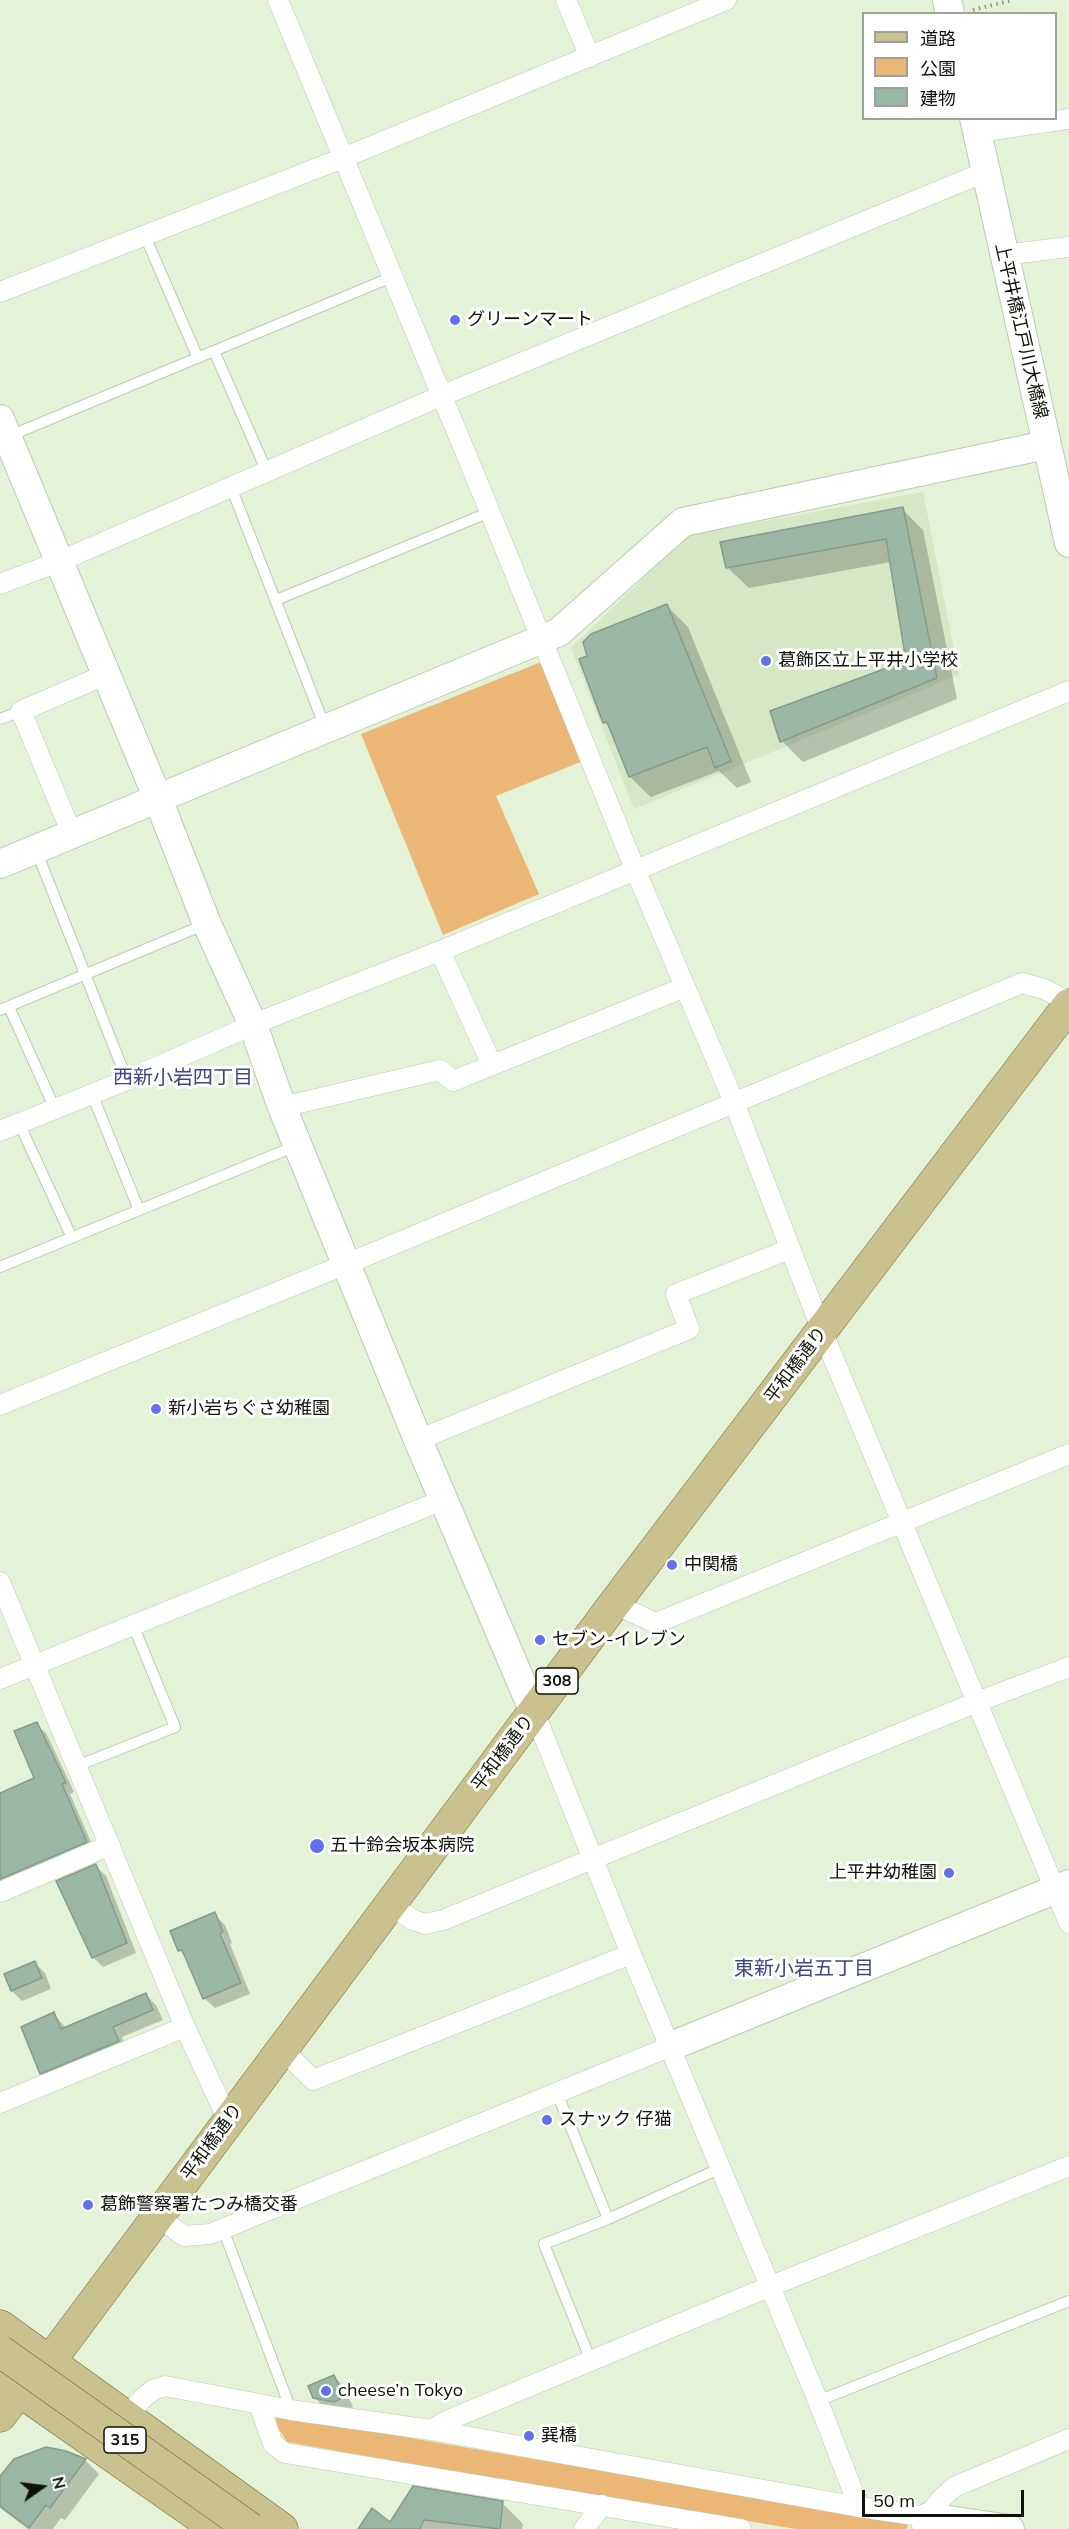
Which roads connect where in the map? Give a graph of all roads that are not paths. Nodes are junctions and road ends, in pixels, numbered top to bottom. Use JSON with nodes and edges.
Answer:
{"nodes":[{"id":1,"x":278,"y":0,"type":"edge"},
{"id":2,"x":566,"y":0,"type":"edge"},
{"id":3,"x":726,"y":0,"type":"edge"},
{"id":4,"x":590,"y":57,"type":"junction"},
{"id":5,"x":1054,"y":120,"type":"edge"},
{"id":6,"x":976,"y":125,"type":"edge"},
{"id":7,"x":343,"y":158,"type":"junction"},
{"id":8,"x":985,"y":172,"type":"junction"},
{"id":9,"x":145,"y":236,"type":"junction"},
{"id":10,"x":1069,"y":247,"type":"edge"},
{"id":11,"x":1004,"y":255,"type":"junction"},
{"id":12,"x":392,"y":277,"type":"junction"},
{"id":13,"x":0,"y":292,"type":"edge"},
{"id":14,"x":214,"y":351,"type":"junction"},
{"id":15,"x":198,"y":358,"type":"junction"},
{"id":16,"x":441,"y":396,"type":"junction"},
{"id":17,"x":4,"y":428,"type":"edge"},
{"id":18,"x":1046,"y":445,"type":"junction"},
{"id":19,"x":267,"y":472,"type":"junction"},
{"id":20,"x":231,"y":487,"type":"junction"},
{"id":21,"x":490,"y":512,"type":"junction"},
{"id":22,"x":1069,"y":543,"type":"edge"},
{"id":23,"x":58,"y":562,"type":"junction"},
{"id":24,"x":0,"y":584,"type":"edge"},
{"id":25,"x":276,"y":600,"type":"junction"},
{"id":26,"x":541,"y":641,"type":"junction"},
{"id":27,"x":105,"y":675,"type":"junction"},
{"id":28,"x":1069,"y":691,"type":"edge"},
{"id":29,"x":21,"y":711,"type":"junction"},
{"id":30,"x":0,"y":719,"type":"edge"},
{"id":31,"x":326,"y":729,"type":"junction"},
{"id":32,"x":158,"y":799,"type":"junction"},
{"id":33,"x":72,"y":834,"type":"junction"},
{"id":34,"x":36,"y":850,"type":"junction"},
{"id":35,"x":3,"y":860,"type":"edge"},
{"id":36,"x":635,"y":869,"type":"junction"},
{"id":37,"x":207,"y":924,"type":"junction"},
{"id":38,"x":440,"y":951,"type":"junction"},
{"id":39,"x":84,"y":976,"type":"junction"},
{"id":40,"x":685,"y":987,"type":"junction"},
{"id":41,"x":1069,"y":1003,"type":"edge"},
{"id":42,"x":4,"y":1009,"type":"edge"},
{"id":43,"x":253,"y":1025,"type":"junction"},
{"id":44,"x":492,"y":1065,"type":"junction"},
{"id":45,"x":127,"y":1080,"type":"junction"},
{"id":46,"x":92,"y":1094,"type":"junction"},
{"id":47,"x":734,"y":1102,"type":"junction"},
{"id":48,"x":282,"y":1107,"type":"junction"},
{"id":49,"x":55,"y":1109,"type":"junction"},
{"id":50,"x":19,"y":1123,"type":"junction"},
{"id":51,"x":0,"y":1131,"type":"edge"},
{"id":52,"x":298,"y":1144,"type":"junction"},
{"id":53,"x":139,"y":1210,"type":"junction"},
{"id":54,"x":72,"y":1238,"type":"junction"},
{"id":55,"x":790,"y":1249,"type":"junction"},
{"id":56,"x":348,"y":1263,"type":"junction"},
{"id":57,"x":0,"y":1267,"type":"edge"},
{"id":58,"x":822,"y":1331,"type":"junction"},
{"id":59,"x":0,"y":1405,"type":"edge"},
{"id":60,"x":418,"y":1440,"type":"junction"},
{"id":61,"x":1069,"y":1454,"type":"edge"},
{"id":62,"x":443,"y":1500,"type":"junction"},
{"id":63,"x":904,"y":1522,"type":"junction"},
{"id":64,"x":0,"y":1582,"type":"edge"},
{"id":65,"x":614,"y":1604,"type":"junction"},
{"id":66,"x":133,"y":1625,"type":"junction"},
{"id":67,"x":35,"y":1664,"type":"junction"},
{"id":68,"x":1069,"y":1668,"type":"edge"},
{"id":69,"x":0,"y":1679,"type":"edge"},
{"id":70,"x":977,"y":1702,"type":"junction"},
{"id":71,"x":534,"y":1712,"type":"junction"},
{"id":72,"x":77,"y":1766,"type":"junction"},
{"id":73,"x":110,"y":1845,"type":"junction"},
{"id":74,"x":594,"y":1857,"type":"junction"},
{"id":75,"x":1062,"y":1887,"type":"edge"},
{"id":76,"x":0,"y":1892,"type":"edge"},
{"id":77,"x":390,"y":1905,"type":"junction"},
{"id":78,"x":1069,"y":1923,"type":"edge"},
{"id":79,"x":631,"y":1954,"type":"junction"},
{"id":80,"x":185,"y":2027,"type":"junction"},
{"id":81,"x":669,"y":2047,"type":"junction"},
{"id":82,"x":281,"y":2048,"type":"junction"},
{"id":83,"x":557,"y":2093,"type":"junction"},
{"id":84,"x":0,"y":2103,"type":"edge"},
{"id":85,"x":228,"y":2120,"type":"junction"},
{"id":86,"x":1069,"y":2166,"type":"edge"},
{"id":87,"x":721,"y":2168,"type":"junction"},
{"id":88,"x":158,"y":2217,"type":"junction"},
{"id":89,"x":608,"y":2219,"type":"junction"},
{"id":90,"x":223,"y":2229,"type":"junction"},
{"id":91,"x":771,"y":2286,"type":"junction"},
{"id":92,"x":1069,"y":2301,"type":"edge"},
{"id":93,"x":0,"y":2326,"type":"edge"},
{"id":94,"x":0,"y":2351,"type":"edge"},
{"id":95,"x":50,"y":2361,"type":"junction"},
{"id":96,"x":591,"y":2361,"type":"junction"},
{"id":97,"x":10,"y":2383,"type":"edge"},
{"id":98,"x":818,"y":2401,"type":"junction"},
{"id":99,"x":259,"y":2404,"type":"junction"},
{"id":100,"x":291,"y":2410,"type":"junction"},
{"id":101,"x":0,"y":2416,"type":"edge"},
{"id":102,"x":126,"y":2417,"type":"junction"},
{"id":103,"x":431,"y":2430,"type":"junction"},
{"id":104,"x":1069,"y":2439,"type":"edge"},
{"id":105,"x":602,"y":2505,"type":"junction"},
{"id":106,"x":859,"y":2507,"type":"junction"},
{"id":107,"x":924,"y":2523,"type":"edge"},
{"id":108,"x":217,"y":2529,"type":"edge"},
{"id":109,"x":251,"y":2529,"type":"edge"},
{"id":110,"x":282,"y":2529,"type":"edge"},
{"id":111,"x":584,"y":2529,"type":"edge"},
{"id":112,"x":741,"y":2529,"type":"edge"},
{"id":113,"x":1010,"y":2529,"type":"edge"}],
"edges":[{"from":1,"to":7,"type":"street"},
{"from":2,"to":4,"type":"street"},
{"from":3,"to":4,"type":"street"},
{"from":4,"to":7,"type":"street"},
{"from":5,"to":6,"type":"street"},
{"from":6,"to":8,"type":"street","name":"上平井橋江戸川大橋線"},
{"from":7,"to":9,"type":"street"},
{"from":7,"to":12,"type":"street"},
{"from":8,"to":11,"type":"street","name":"上平井橋江戸川大橋線"},
{"from":8,"to":16,"type":"street"},
{"from":9,"to":13,"type":"street"},
{"from":9,"to":15,"type":"lane"},
{"from":10,"to":11,"type":"street"},
{"from":11,"to":18,"type":"street","name":"上平井橋江戸川大橋線"},
{"from":12,"to":14,"type":"lane"},
{"from":12,"to":16,"type":"street"},
{"from":14,"to":15,"type":"lane"},
{"from":14,"to":19,"type":"lane"},
{"from":15,"to":17,"type":"lane"},
{"from":16,"to":19,"type":"street"},
{"from":16,"to":21,"type":"street"},
{"from":17,"to":23,"type":"street"},
{"from":18,"to":22,"type":"street","name":"上平井橋江戸川大橋線"},
{"from":18,"to":26,"type":"street"},
{"from":19,"to":20,"type":"street"},
{"from":20,"to":23,"type":"street"},
{"from":20,"to":25,"type":"lane"},
{"from":21,"to":25,"type":"lane"},
{"from":21,"to":26,"type":"street"},
{"from":23,"to":24,"type":"street"},
{"from":23,"to":27,"type":"street"},
{"from":25,"to":31,"type":"lane"},
{"from":26,"to":31,"type":"street"},
{"from":26,"to":36,"type":"street"},
{"from":27,"to":29,"type":"street"},
{"from":27,"to":32,"type":"street"},
{"from":28,"to":36,"type":"street"},
{"from":29,"to":30,"type":"lane"},
{"from":29,"to":33,"type":"street"},
{"from":31,"to":32,"type":"street"},
{"from":32,"to":33,"type":"street"},
{"from":32,"to":37,"type":"street"},
{"from":33,"to":34,"type":"street"},
{"from":34,"to":35,"type":"street"},
{"from":34,"to":39,"type":"lane"},
{"from":36,"to":38,"type":"street"},
{"from":36,"to":40,"type":"street"},
{"from":37,"to":39,"type":"lane"},
{"from":37,"to":43,"type":"street"},
{"from":38,"to":43,"type":"street"},
{"from":38,"to":44,"type":"street"},
{"from":39,"to":42,"type":"lane"},
{"from":39,"to":45,"type":"lane"},
{"from":40,"to":44,"type":"street"},
{"from":40,"to":47,"type":"street"},
{"from":41,"to":47,"type":"street"},
{"from":41,"to":58,"type":"main road","name":"平和橋通り","number":"308"},
{"from":42,"to":49,"type":"lane"},
{"from":43,"to":45,"type":"street"},
{"from":43,"to":48,"type":"street"},
{"from":44,"to":48,"type":"street"},
{"from":45,"to":46,"type":"street"},
{"from":46,"to":49,"type":"street"},
{"from":46,"to":53,"type":"lane"},
{"from":47,"to":55,"type":"street"},
{"from":47,"to":56,"type":"street"},
{"from":48,"to":52,"type":"street"},
{"from":49,"to":50,"type":"street"},
{"from":50,"to":51,"type":"street"},
{"from":50,"to":54,"type":"lane"},
{"from":52,"to":53,"type":"lane"},
{"from":52,"to":56,"type":"street"},
{"from":53,"to":54,"type":"lane"},
{"from":54,"to":57,"type":"lane"},
{"from":55,"to":58,"type":"street"},
{"from":55,"to":60,"type":"street"},
{"from":56,"to":59,"type":"street"},
{"from":56,"to":60,"type":"street"},
{"from":58,"to":63,"type":"street"},
{"from":58,"to":65,"type":"main road","name":"平和橋通り","number":"308"},
{"from":60,"to":62,"type":"street"},
{"from":61,"to":63,"type":"street"},
{"from":62,"to":66,"type":"street"},
{"from":62,"to":71,"type":"street"},
{"from":63,"to":65,"type":"street"},
{"from":63,"to":70,"type":"street"},
{"from":64,"to":67,"type":"street"},
{"from":65,"to":71,"type":"main road","name":"平和橋通り","number":"308"},
{"from":66,"to":67,"type":"street"},
{"from":66,"to":72,"type":"lane"},
{"from":67,"to":69,"type":"street"},
{"from":67,"to":72,"type":"street"},
{"from":68,"to":70,"type":"street"},
{"from":70,"to":74,"type":"street"},
{"from":70,"to":75,"type":"street"},
{"from":71,"to":74,"type":"street"},
{"from":71,"to":77,"type":"main road","name":"平和橋通り","number":"308"},
{"from":72,"to":73,"type":"street"},
{"from":73,"to":76,"type":"street"},
{"from":73,"to":80,"type":"street"},
{"from":74,"to":77,"type":"street"},
{"from":74,"to":79,"type":"street"},
{"from":75,"to":78,"type":"street"},
{"from":75,"to":81,"type":"street"},
{"from":77,"to":82,"type":"main road","name":"平和橋通り","number":"308"},
{"from":79,"to":81,"type":"street"},
{"from":79,"to":82,"type":"street"},
{"from":80,"to":84,"type":"street"},
{"from":80,"to":85,"type":"street"},
{"from":81,"to":83,"type":"street"},
{"from":81,"to":87,"type":"street"},
{"from":82,"to":85,"type":"main road","name":"平和橋通り","number":"308"},
{"from":83,"to":89,"type":"lane"},
{"from":83,"to":90,"type":"street"},
{"from":85,"to":88,"type":"main road","name":"平和橋通り","number":"308"},
{"from":86,"to":91,"type":"street"},
{"from":87,"to":89,"type":"lane"},
{"from":87,"to":91,"type":"street"},
{"from":88,"to":90,"type":"street"},
{"from":88,"to":95,"type":"main road","name":"平和橋通り","number":"308"},
{"from":89,"to":96,"type":"lane"},
{"from":90,"to":100,"type":"lane"},
{"from":91,"to":96,"type":"street"},
{"from":91,"to":98,"type":"street"},
{"from":92,"to":98,"type":"lane"},
{"from":93,"to":95,"type":"main road"},
{"from":94,"to":109,"type":"main road","number":"315","bridge":true},
{"from":95,"to":97,"type":"main road","number":"308"},
{"from":95,"to":102,"type":"main road"},
{"from":96,"to":103,"type":"street"},
{"from":97,"to":101,"type":"main road","number":"308"},
{"from":97,"to":108,"type":"main road"},
{"from":98,"to":106,"type":"street"},
{"from":99,"to":100,"type":"street"},
{"from":99,"to":102,"type":"street"},
{"from":99,"to":105,"type":"street"},
{"from":100,"to":103,"type":"street"},
{"from":102,"to":110,"type":"main road"},
{"from":103,"to":106,"type":"street"},
{"from":104,"to":107,"type":"street"},
{"from":105,"to":111,"type":"street"},
{"from":105,"to":112,"type":"street"},
{"from":106,"to":107,"type":"street"},
{"from":107,"to":113,"type":"street"}]}
